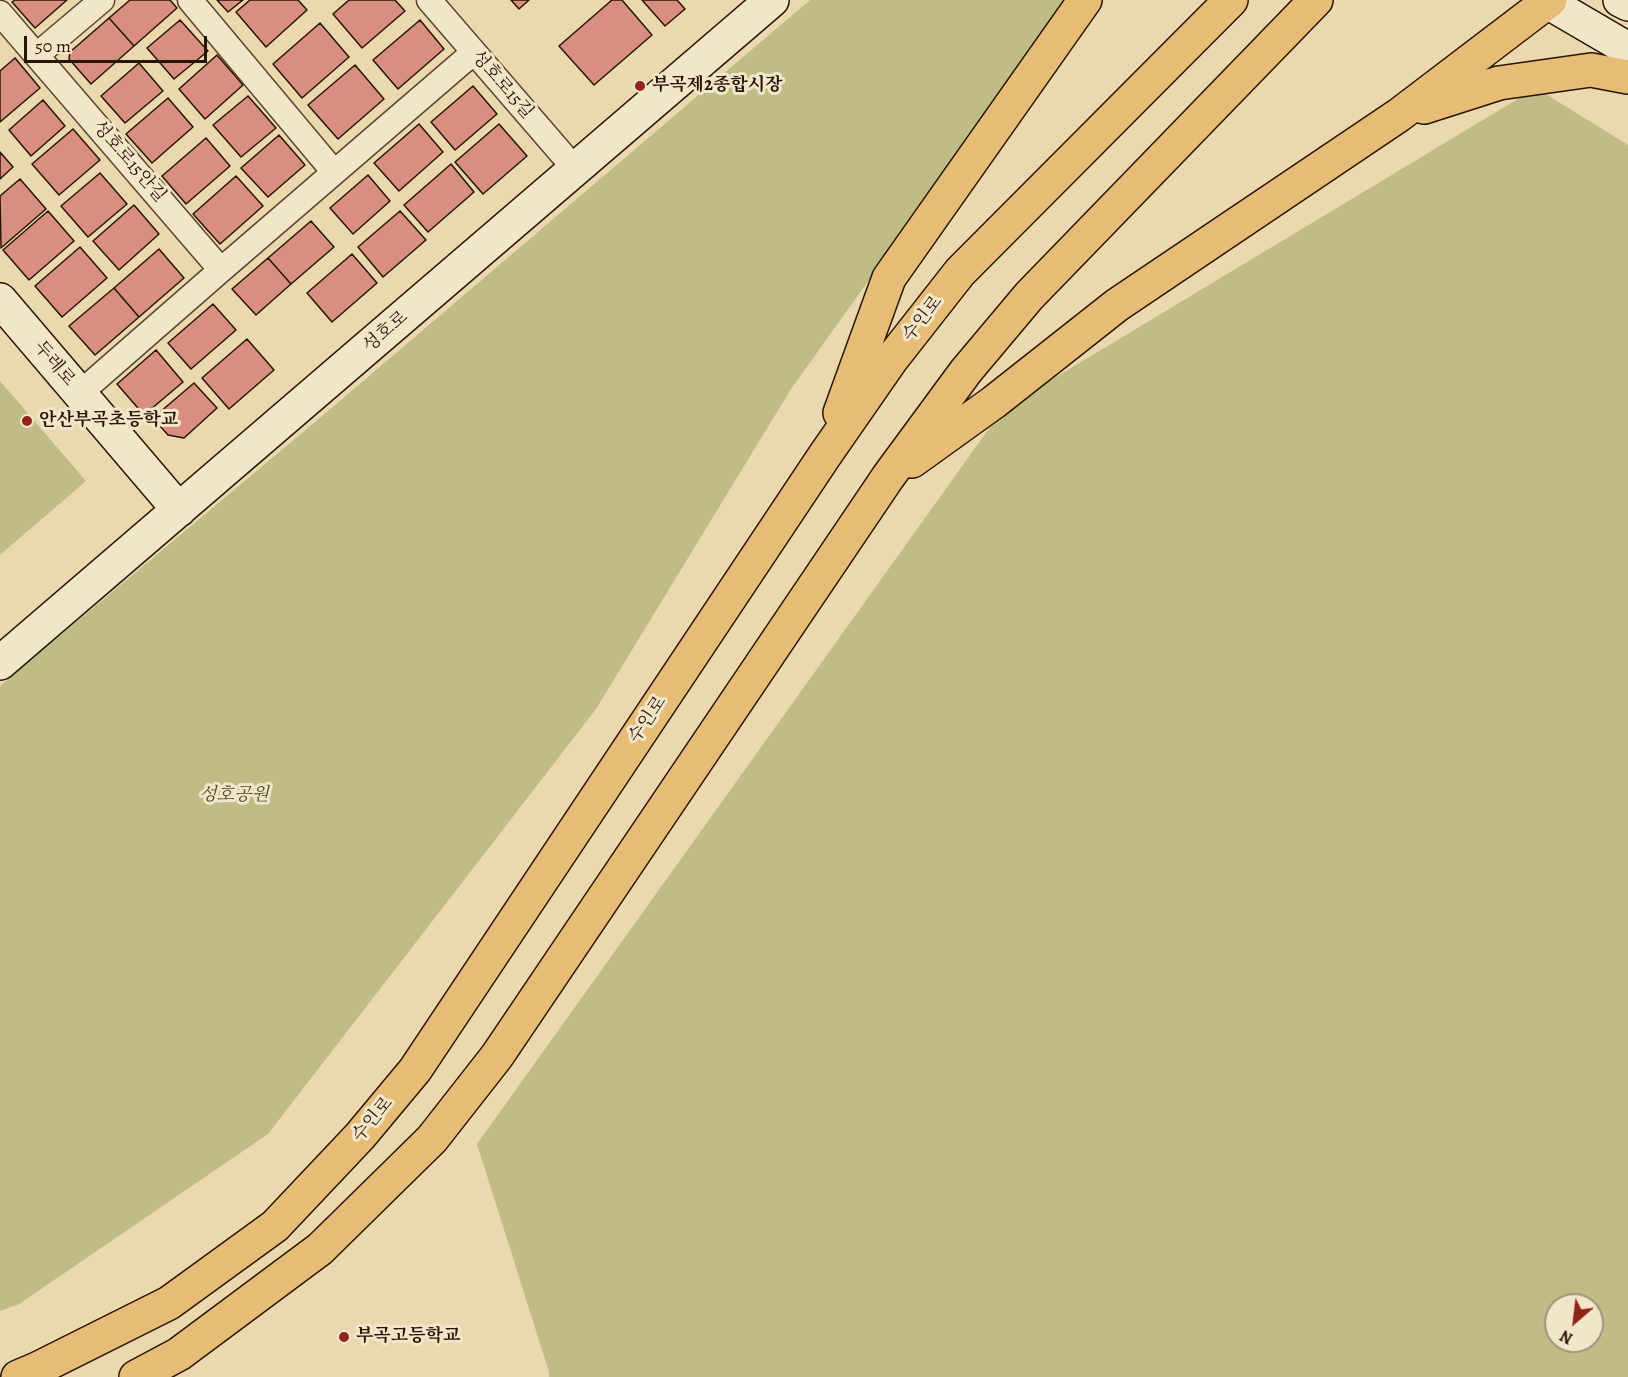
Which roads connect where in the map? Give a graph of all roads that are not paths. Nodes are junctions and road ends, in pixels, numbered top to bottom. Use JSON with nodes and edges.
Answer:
{"nodes":[{"id":1,"x":102,"y":0,"type":"edge"},
{"id":2,"x":190,"y":0,"type":"edge"},
{"id":3,"x":429,"y":0,"type":"edge"},
{"id":4,"x":772,"y":0,"type":"edge"},
{"id":5,"x":1085,"y":0,"type":"edge"},
{"id":6,"x":1231,"y":0,"type":"edge"},
{"id":7,"x":1316,"y":0,"type":"edge"},
{"id":8,"x":1620,"y":0,"type":"edge"},
{"id":9,"x":1547,"y":1,"type":"edge"},
{"id":10,"x":1628,"y":4,"type":"edge"},
{"id":11,"x":0,"y":13,"type":"edge"},
{"id":12,"x":1628,"y":49,"type":"edge"},
{"id":13,"x":474,"y":52,"type":"junction"},
{"id":14,"x":37,"y":55,"type":"junction"},
{"id":15,"x":1628,"y":77,"type":"edge"},
{"id":16,"x":1399,"y":115,"type":"junction"},
{"id":17,"x":575,"y":169,"type":"junction"},
{"id":18,"x":334,"y":172,"type":"junction"},
{"id":19,"x":221,"y":270,"type":"junction"},
{"id":20,"x":0,"y":300,"type":"edge"},
{"id":21,"x":79,"y":394,"type":"junction"},
{"id":22,"x":825,"y":455,"type":"junction"},
{"id":23,"x":888,"y":477,"type":"junction"},
{"id":24,"x":179,"y":510,"type":"junction"},
{"id":25,"x":0,"y":663,"type":"edge"},
{"id":26,"x":18,"y":1377,"type":"edge"},
{"id":27,"x":136,"y":1377,"type":"edge"}],
"edges":[{"from":1,"to":14,"type":"street"},
{"from":2,"to":18,"type":"street"},
{"from":3,"to":13,"type":"street","name":"성호로15길"},
{"from":4,"to":17,"type":"street","name":"성호로"},
{"from":5,"to":22,"type":"highway"},
{"from":6,"to":22,"type":"highway","name":"수인로"},
{"from":7,"to":23,"type":"highway"},
{"from":8,"to":10,"type":"street"},
{"from":9,"to":12,"type":"street"},
{"from":9,"to":16,"type":"highway"},
{"from":11,"to":14,"type":"street","name":"성호로15안길"},
{"from":13,"to":17,"type":"street","name":"성호로15길"},
{"from":13,"to":18,"type":"street"},
{"from":14,"to":19,"type":"street","name":"성호로15안길"},
{"from":15,"to":16,"type":"highway"},
{"from":16,"to":23,"type":"highway"},
{"from":17,"to":24,"type":"street","name":"성호로"},
{"from":18,"to":19,"type":"street"},
{"from":19,"to":21,"type":"street"},
{"from":20,"to":21,"type":"street","name":"두레로"},
{"from":21,"to":24,"type":"street","name":"두레로"},
{"from":22,"to":26,"type":"highway","name":"수인로"},
{"from":23,"to":27,"type":"highway"},
{"from":24,"to":25,"type":"street","name":"성호로"}]}
